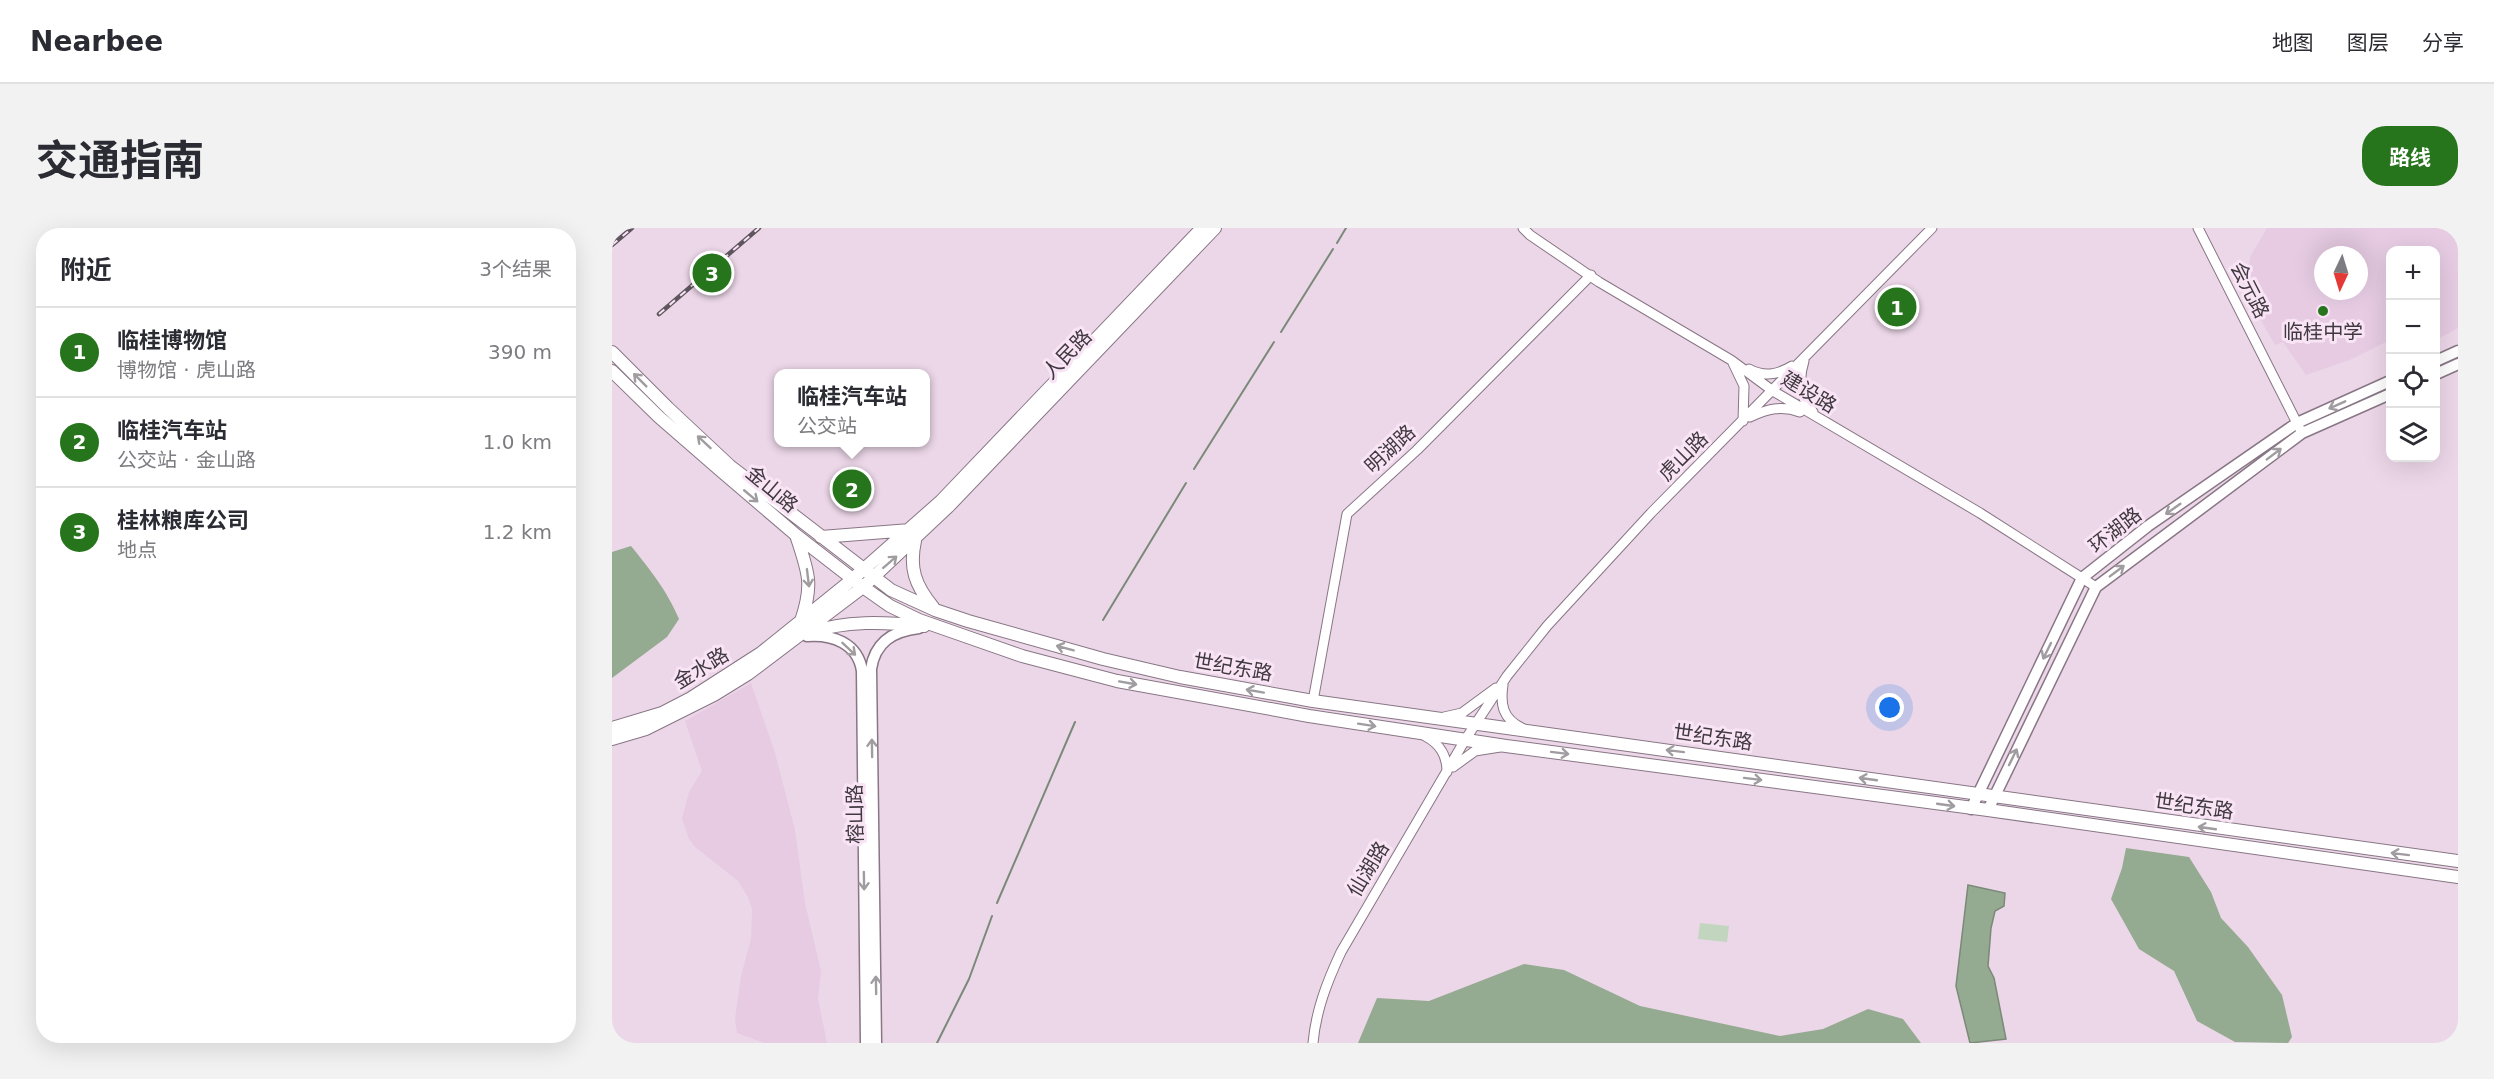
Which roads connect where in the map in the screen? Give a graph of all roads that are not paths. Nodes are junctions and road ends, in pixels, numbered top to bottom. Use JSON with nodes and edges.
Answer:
{"nodes":[{"id":1,"x":1202,"y":228,"type":"edge"},
{"id":2,"x":1215,"y":228,"type":"edge"},
{"id":3,"x":1523,"y":228,"type":"edge"},
{"id":4,"x":1932,"y":228,"type":"edge"},
{"id":5,"x":2198,"y":228,"type":"edge"},
{"id":6,"x":1591,"y":275,"type":"junction"},
{"id":7,"x":2458,"y":351,"type":"edge"},
{"id":8,"x":612,"y":352,"type":"edge"},
{"id":9,"x":1804,"y":359,"type":"junction"},
{"id":10,"x":2440,"y":359,"type":"edge"},
{"id":11,"x":1731,"y":360,"type":"junction"},
{"id":12,"x":2458,"y":364,"type":"edge"},
{"id":13,"x":612,"y":370,"type":"edge"},
{"id":14,"x":2440,"y":372,"type":"edge"},
{"id":15,"x":2386,"y":384,"type":"edge"},
{"id":16,"x":1773,"y":391,"type":"junction"},
{"id":17,"x":2386,"y":396,"type":"edge"},
{"id":18,"x":663,"y":413,"type":"junction"},
{"id":19,"x":1819,"y":419,"type":"junction"},
{"id":20,"x":1743,"y":421,"type":"junction"},
{"id":21,"x":2300,"y":428,"type":"junction"},
{"id":22,"x":944,"y":504,"type":"junction"},
{"id":23,"x":796,"y":535,"type":"junction"},
{"id":24,"x":913,"y":535,"type":"junction"},
{"id":25,"x":821,"y":537,"type":"junction"},
{"id":26,"x":869,"y":573,"type":"junction"},
{"id":27,"x":2082,"y":578,"type":"junction"},
{"id":28,"x":853,"y":579,"type":"junction"},
{"id":29,"x":2096,"y":586,"type":"junction"},
{"id":30,"x":863,"y":588,"type":"junction"},
{"id":31,"x":935,"y":610,"type":"junction"},
{"id":32,"x":800,"y":622,"type":"junction"},
{"id":33,"x":934,"y":627,"type":"junction"},
{"id":34,"x":795,"y":638,"type":"junction"},
{"id":35,"x":1503,"y":683,"type":"junction"},
{"id":36,"x":1313,"y":701,"type":"junction"},
{"id":37,"x":1437,"y":718,"type":"junction"},
{"id":38,"x":1476,"y":724,"type":"junction"},
{"id":39,"x":612,"y":728,"type":"edge"},
{"id":40,"x":1530,"y":731,"type":"junction"},
{"id":41,"x":1421,"y":733,"type":"junction"},
{"id":42,"x":612,"y":740,"type":"edge"},
{"id":43,"x":1465,"y":740,"type":"junction"},
{"id":44,"x":1506,"y":746,"type":"junction"},
{"id":45,"x":1447,"y":772,"type":"junction"},
{"id":46,"x":1978,"y":796,"type":"junction"},
{"id":47,"x":1994,"y":798,"type":"junction"},
{"id":48,"x":1971,"y":809,"type":"junction"},
{"id":49,"x":1988,"y":810,"type":"junction"},
{"id":50,"x":2458,"y":861,"type":"edge"},
{"id":51,"x":2458,"y":877,"type":"edge"},
{"id":52,"x":866,"y":1043,"type":"edge"},
{"id":53,"x":876,"y":1043,"type":"edge"},
{"id":54,"x":1313,"y":1043,"type":"edge"}],
"edges":[{"from":1,"to":22,"type":"main road","name":"人民路"},
{"from":2,"to":22,"type":"main road","name":"人民路"},
{"from":3,"to":6,"type":"street","name":"建设路"},
{"from":4,"to":9,"type":"street","name":"虎山路"},
{"from":5,"to":21,"type":"street","name":"会元路"},
{"from":6,"to":11,"type":"street","name":"建设路"},
{"from":6,"to":36,"type":"street","name":"明湖路"},
{"from":7,"to":10,"type":"main road"},
{"from":18,"to":8,"type":"main road","name":"金山路","one_way":true},
{"from":9,"to":11,"type":"street"},
{"from":9,"to":16,"type":"street","name":"虎山路"},
{"from":9,"to":19,"type":"street"},
{"from":11,"to":16,"type":"street","name":"建设路"},
{"from":11,"to":20,"type":"street"},
{"from":12,"to":14,"type":"main road"},
{"from":13,"to":18,"type":"main road","name":"金山路"},
{"from":15,"to":21,"type":"main road","name":"环湖路","one_way":true},
{"from":16,"to":19,"type":"street","name":"建设路"},
{"from":16,"to":20,"type":"street","name":"虎山路"},
{"from":17,"to":21,"type":"main road","name":"环湖路"},
{"from":18,"to":23,"type":"main road","name":"金山路","one_way":true},
{"from":25,"to":18,"type":"main road","name":"金山路","one_way":true},
{"from":19,"to":20,"type":"street"},
{"from":19,"to":27,"type":"street","name":"建设路"},
{"from":20,"to":35,"type":"street","name":"虎山路"},
{"from":21,"to":27,"type":"main road","name":"环湖路","one_way":true},
{"from":29,"to":21,"type":"main road","name":"环湖路","one_way":true},
{"from":22,"to":24,"type":"main road"},
{"from":23,"to":28,"type":"main road","name":"金山路"},
{"from":23,"to":32,"type":"main road","one_way":true},
{"from":24,"to":25,"type":"main road"},
{"from":24,"to":26,"type":"main road"},
{"from":24,"to":31,"type":"main road"},
{"from":25,"to":26,"type":"main road","name":"金山路"},
{"from":26,"to":28,"type":"main road","name":"金水路"},
{"from":26,"to":30,"type":"main road","name":"金水路"},
{"from":26,"to":31,"type":"main road","name":"金山路"},
{"from":27,"to":29,"type":"street","name":"建设路"},
{"from":27,"to":46,"type":"main road","name":"环湖路","one_way":true},
{"from":28,"to":30,"type":"main road","name":"金山路"},
{"from":28,"to":32,"type":"main road","name":"金水路"},
{"from":47,"to":29,"type":"main road","name":"环湖路","one_way":true},
{"from":30,"to":33,"type":"main road","name":"金山路"},
{"from":30,"to":34,"type":"main road","name":"金水路"},
{"from":36,"to":31,"type":"main road","name":"世纪东路","one_way":true},
{"from":32,"to":39,"type":"main road","name":"金水路"},
{"from":33,"to":34,"type":"main road"},
{"from":33,"to":41,"type":"main road","name":"世纪东路","one_way":true},
{"from":53,"to":33,"type":"main road","name":"榕山路","one_way":true},
{"from":34,"to":42,"type":"main road","name":"金水路"},
{"from":34,"to":52,"type":"main road","name":"榕山路","one_way":true},
{"from":35,"to":37,"type":"street"},
{"from":35,"to":38,"type":"street","name":"虎山路"},
{"from":35,"to":40,"type":"street"},
{"from":36,"to":37,"type":"main road","name":"世纪东路"},
{"from":37,"to":38,"type":"main road","name":"世纪东路"},
{"from":38,"to":40,"type":"main road","name":"世纪东路"},
{"from":38,"to":43,"type":"street","name":"仙湖路"},
{"from":46,"to":40,"type":"main road","name":"世纪东路","one_way":true},
{"from":41,"to":43,"type":"main road","name":"世纪东路"},
{"from":41,"to":45,"type":"street"},
{"from":43,"to":44,"type":"main road","name":"世纪东路"},
{"from":43,"to":45,"type":"street","name":"仙湖路"},
{"from":44,"to":45,"type":"street"},
{"from":44,"to":48,"type":"main road","name":"世纪东路","one_way":true},
{"from":45,"to":54,"type":"street","name":"仙湖路"},
{"from":46,"to":47,"type":"main road","name":"世纪东路"},
{"from":46,"to":48,"type":"main road","name":"环湖路"},
{"from":47,"to":49,"type":"main road","name":"环湖路"},
{"from":50,"to":47,"type":"main road","name":"世纪东路","one_way":true},
{"from":48,"to":49,"type":"main road","name":"世纪东路"},
{"from":49,"to":51,"type":"main road","name":"世纪东路"}]}
